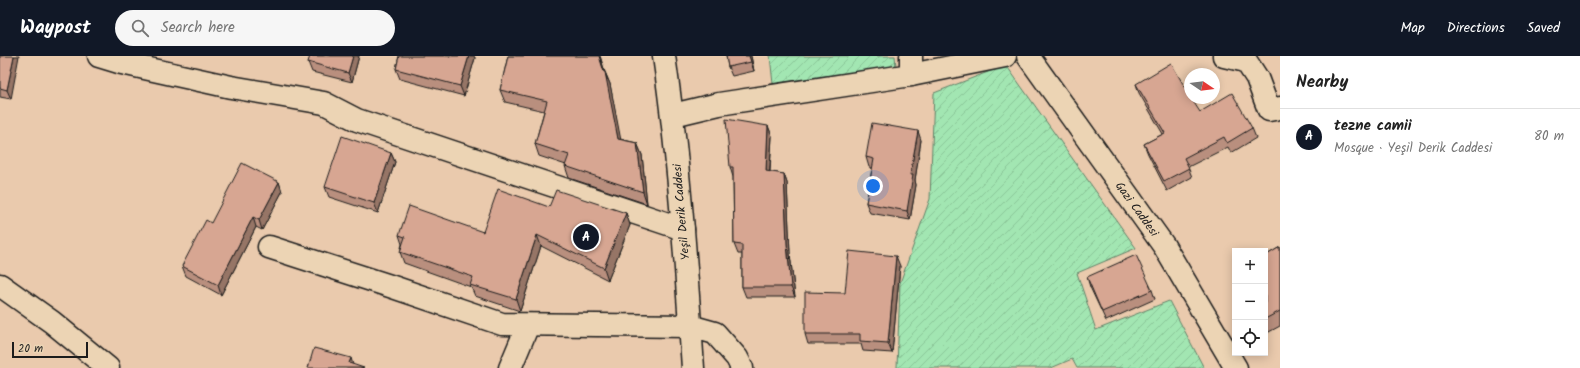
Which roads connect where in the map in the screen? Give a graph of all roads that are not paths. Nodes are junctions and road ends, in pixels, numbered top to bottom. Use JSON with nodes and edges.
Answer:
{"nodes":[{"id":1,"x":99,"y":56,"type":"edge"},
{"id":2,"x":664,"y":56,"type":"edge"},
{"id":3,"x":1004,"y":56,"type":"edge"},
{"id":4,"x":1028,"y":56,"type":"edge"},
{"id":5,"x":1224,"y":56,"type":"edge"},
{"id":6,"x":911,"y":65,"type":"edge"},
{"id":7,"x":1280,"y":108,"type":"edge"},
{"id":8,"x":673,"y":115,"type":"junction"},
{"id":9,"x":683,"y":229,"type":"junction"},
{"id":10,"x":269,"y":247,"type":"dead end"},
{"id":11,"x":0,"y":285,"type":"edge"},
{"id":12,"x":528,"y":325,"type":"junction"},
{"id":13,"x":690,"y":326,"type":"junction"},
{"id":14,"x":108,"y":368,"type":"edge"},
{"id":15,"x":510,"y":368,"type":"edge"},
{"id":16,"x":693,"y":368,"type":"edge"},
{"id":17,"x":742,"y":368,"type":"edge"},
{"id":18,"x":1236,"y":368,"type":"edge"}],
"edges":[{"from":1,"to":9,"type":"street"},
{"from":2,"to":8,"type":"street","name":"Yeşil Derik Caddesi"},
{"from":3,"to":6,"type":"street"},
{"from":4,"to":18,"type":"street","name":"Gazi Caddesi"},
{"from":5,"to":7,"type":"street"},
{"from":6,"to":8,"type":"street"},
{"from":8,"to":9,"type":"street","name":"Yeşil Derik Caddesi"},
{"from":9,"to":13,"type":"street","name":"Yeşil Derik Caddesi"},
{"from":10,"to":12,"type":"street"},
{"from":11,"to":14,"type":"street"},
{"from":12,"to":13,"type":"street"},
{"from":12,"to":15,"type":"street"},
{"from":13,"to":16,"type":"street","name":"Yeşil Derik Caddesi"},
{"from":13,"to":17,"type":"street"}]}
